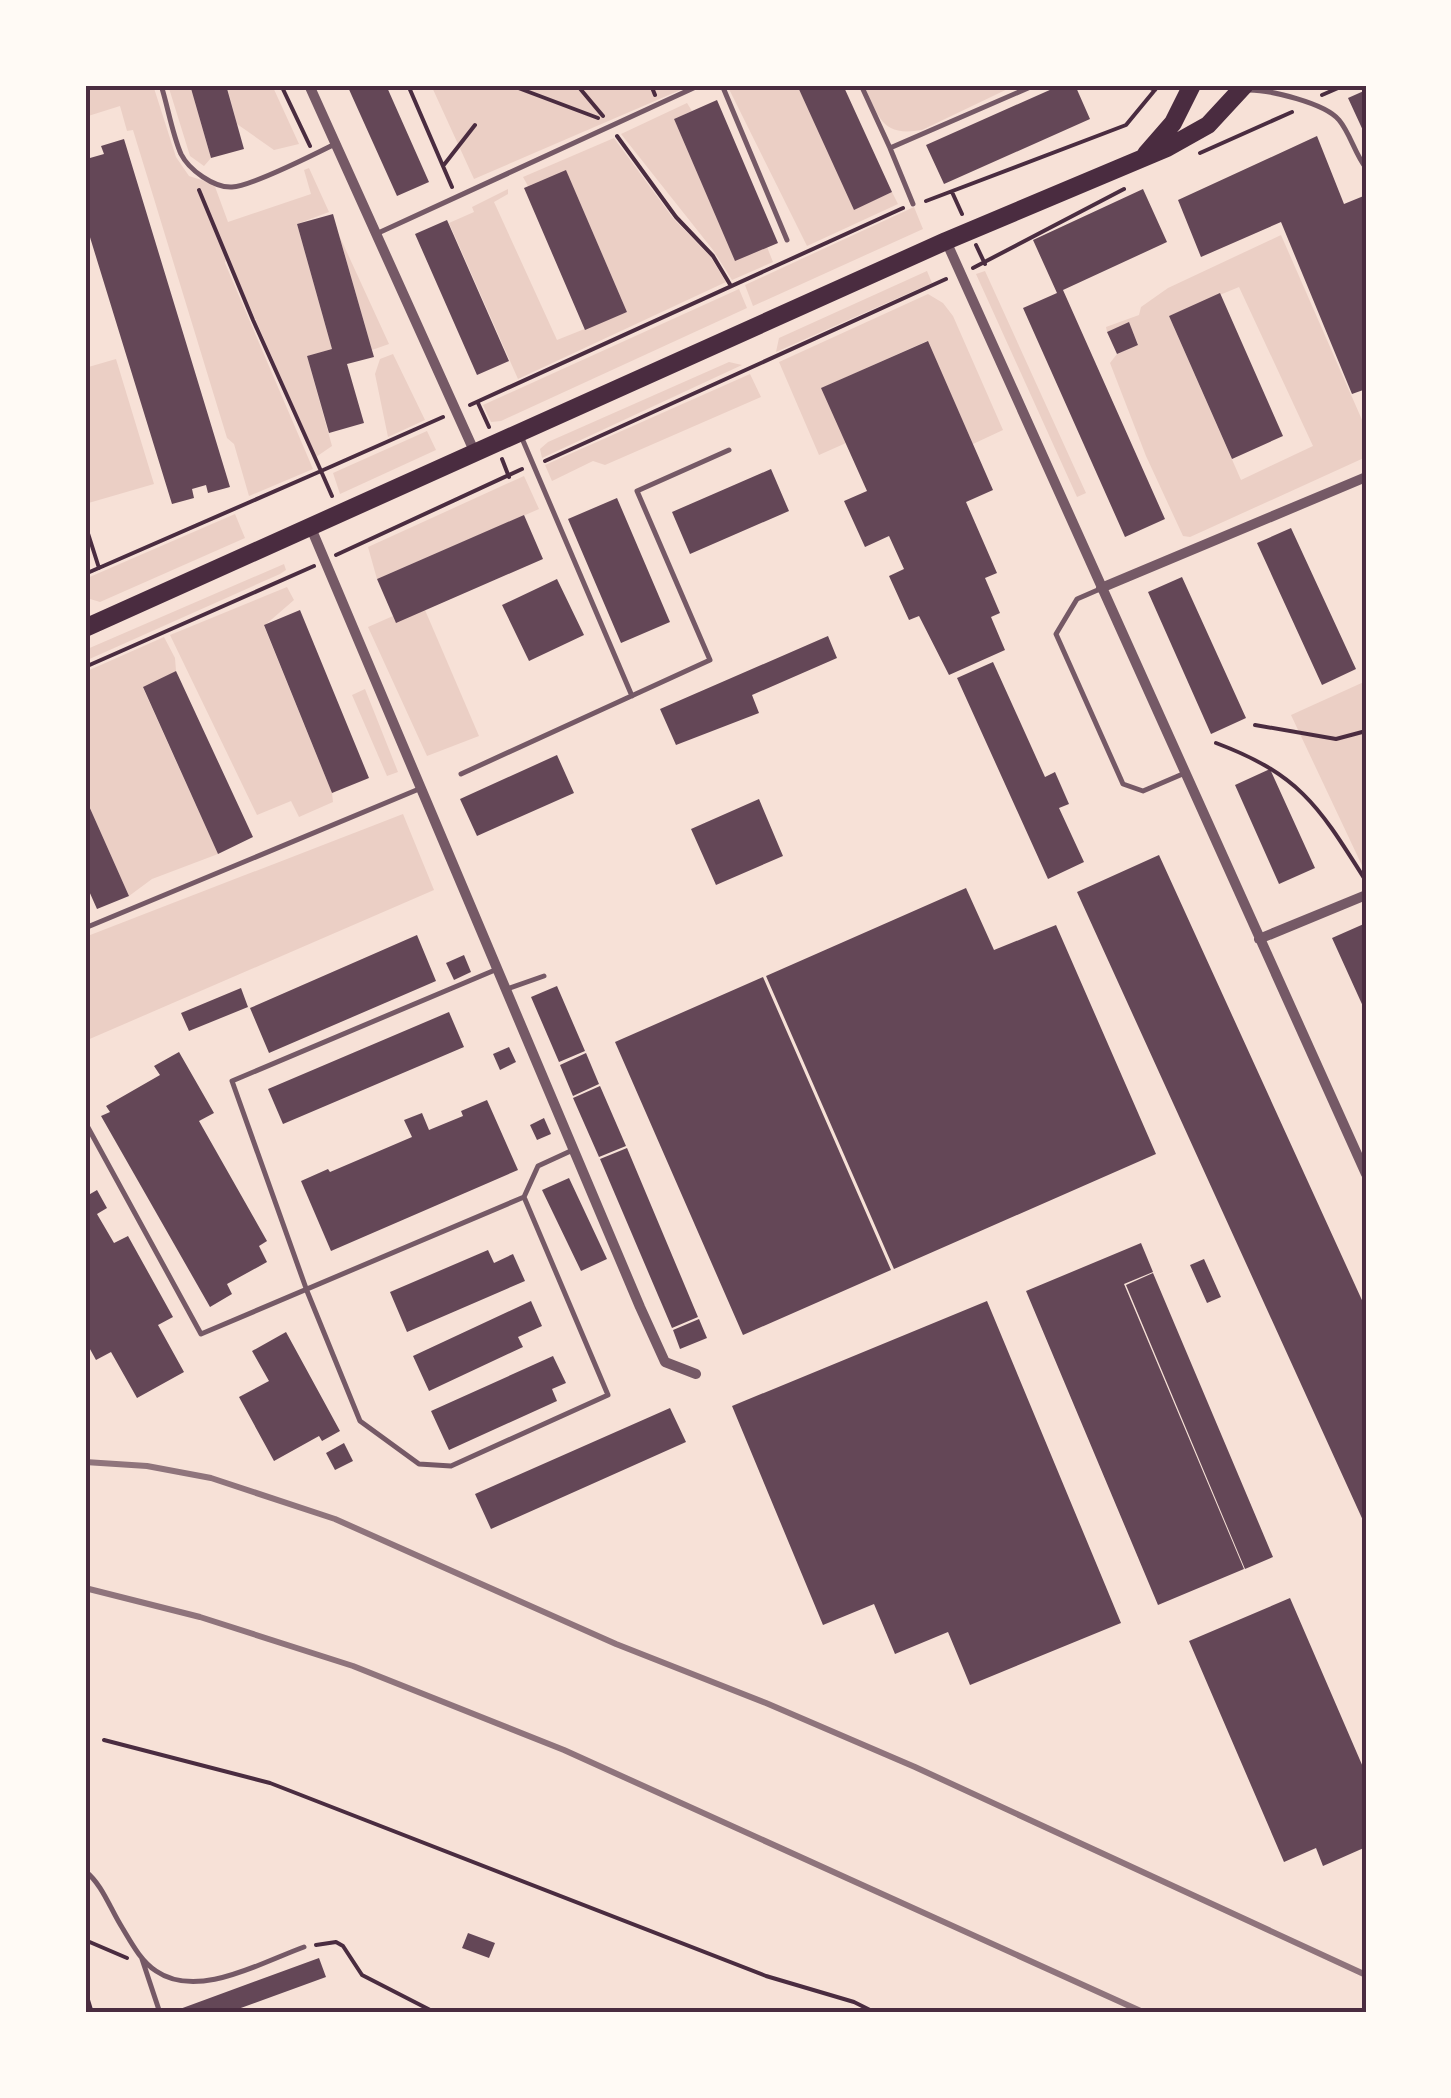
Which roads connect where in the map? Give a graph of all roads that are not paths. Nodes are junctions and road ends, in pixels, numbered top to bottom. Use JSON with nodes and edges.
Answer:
{"nodes":[{"id":1,"x":161,"y":85,"type":"edge"},
{"id":2,"x":309,"y":85,"type":"edge"},
{"id":3,"x":700,"y":85,"type":"edge"},
{"id":4,"x":722,"y":85,"type":"edge"},
{"id":5,"x":861,"y":85,"type":"edge"},
{"id":6,"x":1035,"y":85,"type":"edge"},
{"id":7,"x":1192,"y":85,"type":"edge"},
{"id":8,"x":1246,"y":87,"type":"edge"},
{"id":9,"x":334,"y":144,"type":"junction"},
{"id":10,"x":890,"y":148,"type":"junction"},
{"id":11,"x":1146,"y":154,"type":"junction"},
{"id":12,"x":1366,"y":168,"type":"edge"},
{"id":13,"x":913,"y":204,"type":"road end"},
{"id":14,"x":375,"y":234,"type":"junction"},
{"id":15,"x":787,"y":240,"type":"dead end"},
{"id":16,"x":946,"y":241,"type":"junction"},
{"id":17,"x":520,"y":433,"type":"junction"},
{"id":18,"x":729,"y":450,"type":"dead end"},
{"id":19,"x":475,"y":453,"type":"junction"},
{"id":20,"x":1366,"y":477,"type":"edge"},
{"id":21,"x":311,"y":528,"type":"junction"},
{"id":22,"x":1100,"y":588,"type":"junction"},
{"id":23,"x":86,"y":625,"type":"edge"},
{"id":24,"x":632,"y":696,"type":"junction"},
{"id":25,"x":1184,"y":773,"type":"junction"},
{"id":26,"x":461,"y":774,"type":"dead end"},
{"id":27,"x":422,"y":788,"type":"junction"},
{"id":28,"x":1366,"y":896,"type":"edge"},
{"id":29,"x":85,"y":928,"type":"edge"},
{"id":30,"x":1259,"y":939,"type":"junction"},
{"id":31,"x":498,"y":968,"type":"junction"},
{"id":32,"x":544,"y":976,"type":"dead end"},
{"id":33,"x":507,"y":989,"type":"junction"},
{"id":34,"x":85,"y":1122,"type":"edge"},
{"id":35,"x":575,"y":1149,"type":"junction"},
{"id":36,"x":1366,"y":1174,"type":"edge"},
{"id":37,"x":524,"y":1197,"type":"junction"},
{"id":38,"x":307,"y":1290,"type":"junction"},
{"id":39,"x":696,"y":1374,"type":"dead end"},
{"id":40,"x":85,"y":1871,"type":"edge"},
{"id":41,"x":304,"y":1948,"type":"road end"},
{"id":42,"x":143,"y":1962,"type":"junction"},
{"id":43,"x":160,"y":2013,"type":"edge"}],
"edges":[{"from":1,"to":9,"type":"lane"},
{"from":2,"to":9,"type":"street"},
{"from":3,"to":14,"type":"lane"},
{"from":4,"to":15,"type":"lane"},
{"from":5,"to":10,"type":"lane"},
{"from":6,"to":10,"type":"lane"},
{"from":7,"to":11,"type":"highway"},
{"from":8,"to":11,"type":"highway"},
{"from":8,"to":12,"type":"lane"},
{"from":9,"to":14,"type":"street"},
{"from":10,"to":13,"type":"lane"},
{"from":11,"to":16,"type":"highway"},
{"from":14,"to":19,"type":"street"},
{"from":16,"to":17,"type":"highway"},
{"from":16,"to":22,"type":"street"},
{"from":17,"to":19,"type":"highway"},
{"from":17,"to":24,"type":"lane"},
{"from":18,"to":24,"type":"lane"},
{"from":19,"to":21,"type":"highway"},
{"from":20,"to":22,"type":"street"},
{"from":21,"to":23,"type":"highway"},
{"from":21,"to":27,"type":"street"},
{"from":22,"to":25,"type":"street"},
{"from":22,"to":25,"type":"lane"},
{"from":24,"to":26,"type":"lane"},
{"from":25,"to":30,"type":"street"},
{"from":27,"to":29,"type":"lane"},
{"from":27,"to":31,"type":"street"},
{"from":28,"to":30,"type":"street"},
{"from":30,"to":36,"type":"street"},
{"from":31,"to":33,"type":"street"},
{"from":31,"to":38,"type":"lane"},
{"from":32,"to":33,"type":"lane"},
{"from":33,"to":35,"type":"street"},
{"from":34,"to":38,"type":"lane"},
{"from":35,"to":37,"type":"lane"},
{"from":35,"to":39,"type":"street"},
{"from":37,"to":38,"type":"lane"},
{"from":37,"to":38,"type":"lane"},
{"from":40,"to":42,"type":"lane"},
{"from":41,"to":42,"type":"lane"},
{"from":42,"to":43,"type":"lane"}]}
